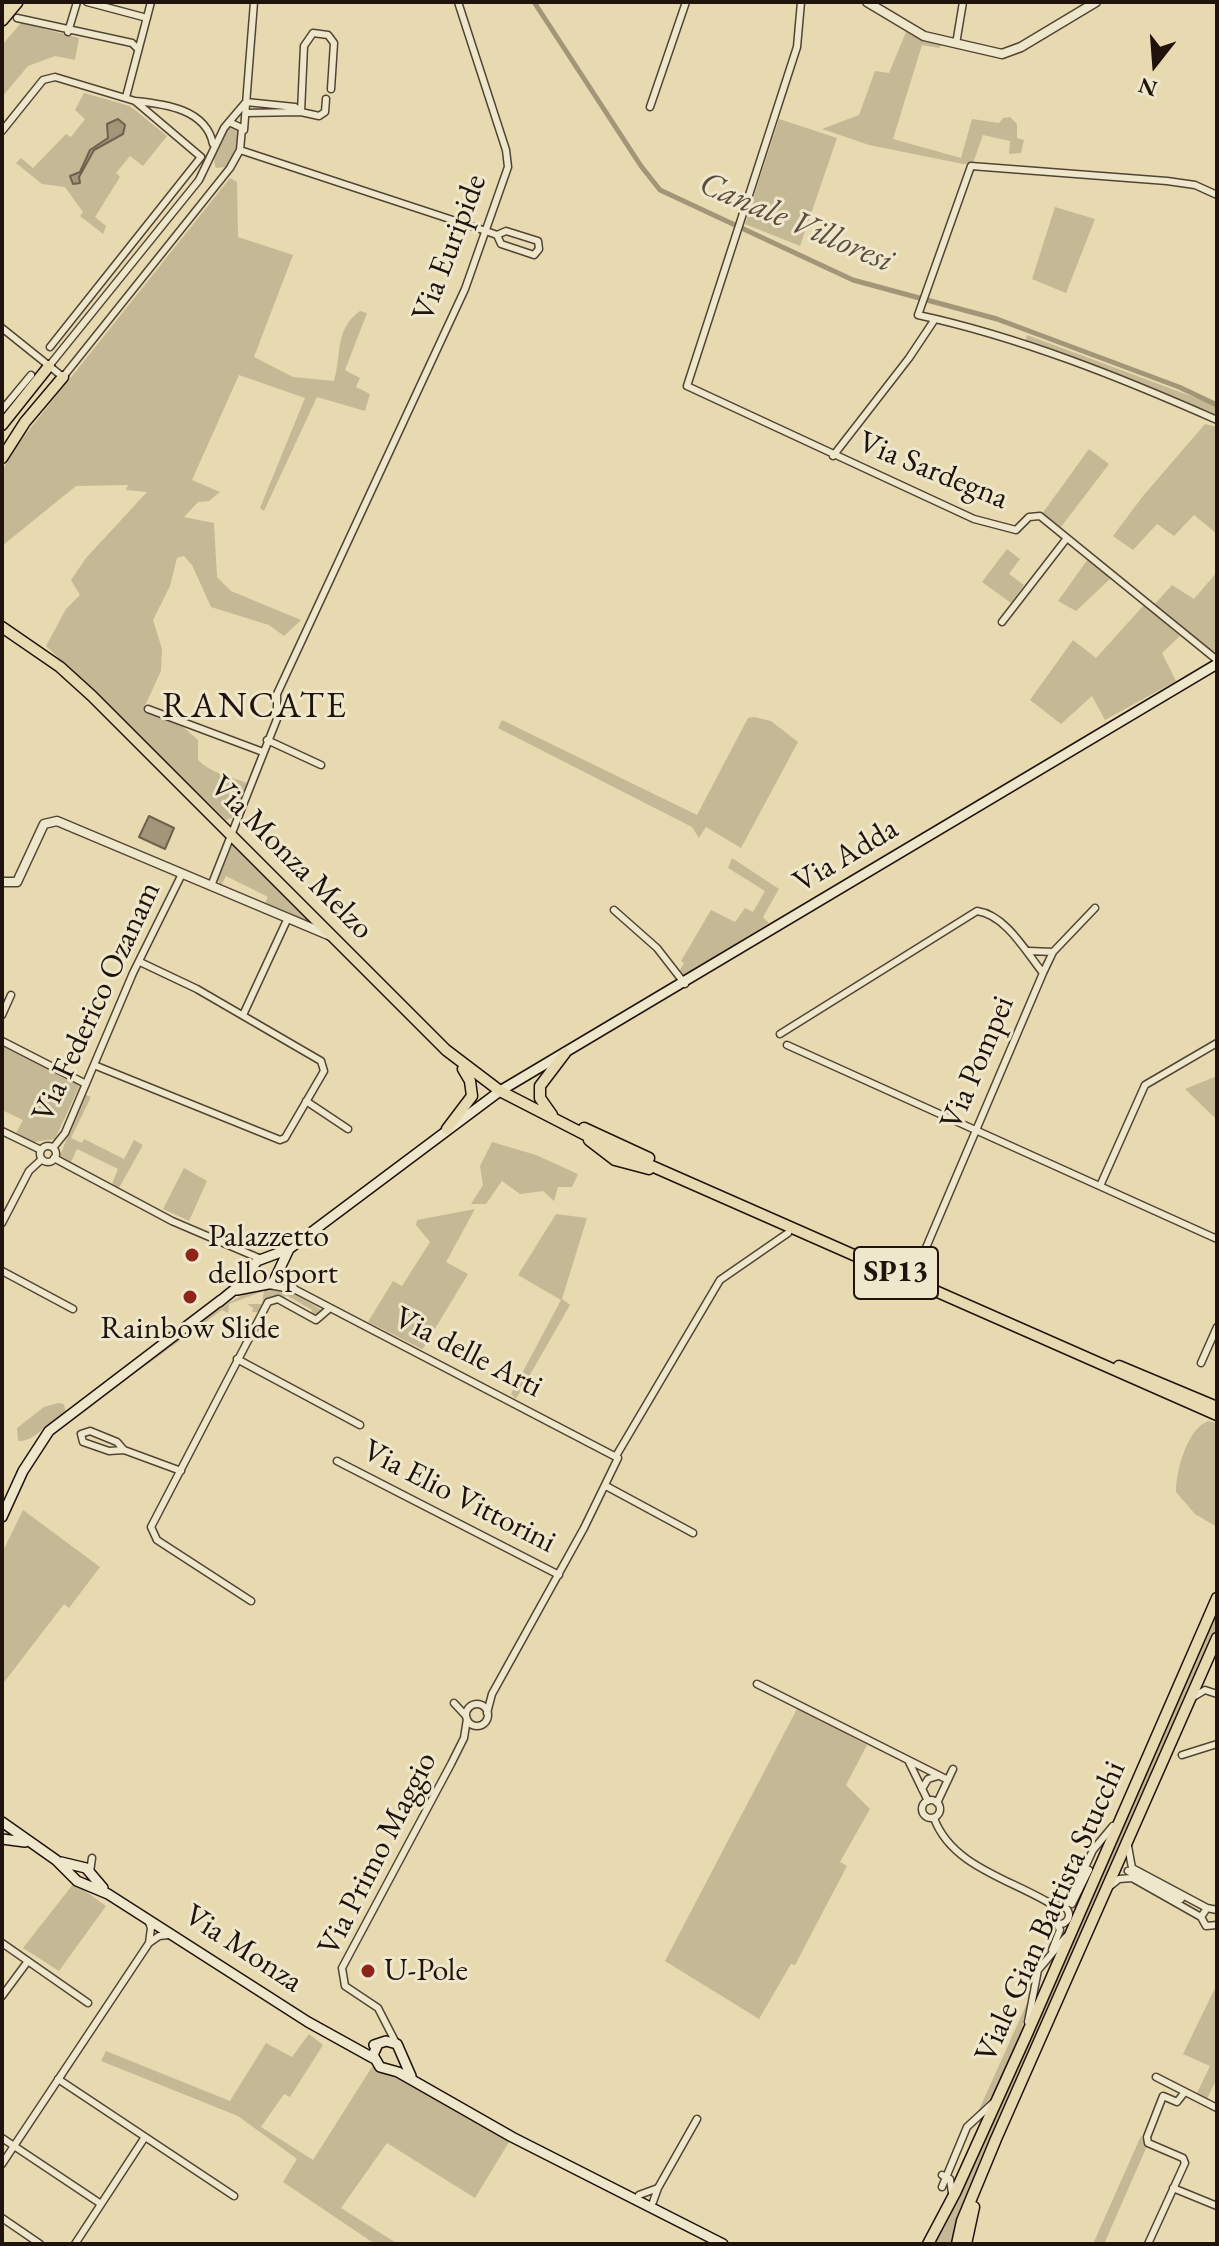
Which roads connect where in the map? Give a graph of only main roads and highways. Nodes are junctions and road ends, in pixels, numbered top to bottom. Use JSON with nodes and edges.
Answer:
{"nodes":[{"id":1,"x":7,"y":2,"type":"edge"},
{"id":2,"x":17,"y":2,"type":"edge"},
{"id":3,"x":2,"y":8,"type":"edge"},
{"id":4,"x":2,"y":20,"type":"edge"},
{"id":5,"x":49,"y":366,"type":"road end"},
{"id":6,"x":63,"y":377,"type":"road end"},
{"id":7,"x":16,"y":408,"type":"junction"},
{"id":8,"x":25,"y":422,"type":"junction"},
{"id":9,"x":2,"y":425,"type":"edge"},
{"id":10,"x":2,"y":436,"type":"edge"},
{"id":11,"x":2,"y":445,"type":"edge"},
{"id":12,"x":2,"y":458,"type":"edge"},
{"id":13,"x":3,"y":622,"type":"edge"},
{"id":14,"x":1217,"y":662,"type":"edge"},
{"id":15,"x":565,"y":1053,"type":"junction"},
{"id":16,"x":461,"y":1063,"type":"junction"},
{"id":17,"x":500,"y":1091,"type":"junction"},
{"id":18,"x":553,"y":1117,"type":"junction"},
{"id":19,"x":566,"y":1123,"type":"junction"},
{"id":20,"x":447,"y":1129,"type":"junction"},
{"id":21,"x":621,"y":1153,"type":"junction"},
{"id":22,"x":714,"y":1193,"type":"junction"},
{"id":23,"x":289,"y":1249,"type":"junction"},
{"id":24,"x":265,"y":1258,"type":"junction"},
{"id":25,"x":252,"y":1269,"type":"junction"},
{"id":26,"x":280,"y":1273,"type":"junction"},
{"id":27,"x":265,"y":1285,"type":"junction"},
{"id":28,"x":219,"y":1302,"type":"junction"},
{"id":29,"x":1079,"y":1351,"type":"junction"},
{"id":30,"x":1217,"y":1407,"type":"edge"},
{"id":31,"x":1217,"y":1415,"type":"edge"},
{"id":32,"x":17,"y":1482,"type":"junction"},
{"id":33,"x":2,"y":1507,"type":"edge"},
{"id":34,"x":2,"y":1517,"type":"edge"},
{"id":35,"x":1217,"y":1598,"type":"edge"},
{"id":36,"x":1217,"y":1638,"type":"edge"},
{"id":37,"x":6,"y":1834,"type":"edge"},
{"id":38,"x":379,"y":2043,"type":"junction"},
{"id":39,"x":352,"y":2046,"type":"junction"},
{"id":40,"x":373,"y":2058,"type":"junction"},
{"id":41,"x":402,"y":2059,"type":"junction"},
{"id":42,"x":390,"y":2069,"type":"junction"},
{"id":43,"x":429,"y":2091,"type":"junction"},
{"id":44,"x":980,"y":2177,"type":"junction"},
{"id":45,"x":636,"y":2197,"type":"junction"},
{"id":46,"x":723,"y":2244,"type":"edge"},
{"id":47,"x":732,"y":2244,"type":"edge"},
{"id":48,"x":928,"y":2244,"type":"edge"},
{"id":49,"x":957,"y":2244,"type":"edge"},
{"id":50,"x":966,"y":2244,"type":"edge"}],
"edges":[{"from":1,"to":3,"type":"highway"},
{"from":2,"to":4,"type":"highway"},
{"from":5,"to":7,"type":"main road"},
{"from":6,"to":8,"type":"main road"},
{"from":7,"to":9,"type":"main road"},
{"from":7,"to":10,"type":"main road"},
{"from":8,"to":11,"type":"main road"},
{"from":8,"to":12,"type":"main road"},
{"from":13,"to":16,"type":"main road","name":"Via Monza Melzo","number":"SP13"},
{"from":14,"to":15,"type":"main road","name":"Via Adda"},
{"from":15,"to":17,"type":"main road","name":"Via Adda"},
{"from":15,"to":18,"type":"main road"},
{"from":16,"to":17,"type":"main road","name":"Via Monza Melzo","number":"SP13"},
{"from":16,"to":20,"type":"main road"},
{"from":17,"to":18,"type":"main road","number":"SP13"},
{"from":17,"to":20,"type":"main road","name":"Via Adda"},
{"from":18,"to":19,"type":"main road","number":"SP13"},
{"from":19,"to":21,"type":"main road","number":"SP13"},
{"from":19,"to":21,"type":"main road","number":"SP13"},
{"from":20,"to":23,"type":"main road","name":"Via Adda"},
{"from":21,"to":22,"type":"main road","number":"SP13"},
{"from":21,"to":22,"type":"main road","number":"SP13"},
{"from":22,"to":29,"type":"main road","number":"SP13"},
{"from":23,"to":24,"type":"main road","name":"Via Adda"},
{"from":23,"to":26,"type":"main road"},
{"from":24,"to":25,"type":"main road","name":"Via Adda"},
{"from":24,"to":26,"type":"main road"},
{"from":25,"to":27,"type":"main road"},
{"from":25,"to":28,"type":"main road","name":"Via Adda"},
{"from":26,"to":27,"type":"main road"},
{"from":27,"to":28,"type":"main road"},
{"from":28,"to":32,"type":"main road"},
{"from":29,"to":30,"type":"main road"},
{"from":29,"to":31,"type":"main road"},
{"from":32,"to":33,"type":"main road"},
{"from":32,"to":34,"type":"main road"},
{"from":35,"to":48,"type":"main road","name":"Viale Gian Battista Stucchi"},
{"from":36,"to":44,"type":"main road","name":"Viale Gian Battista Stucchi"},
{"from":37,"to":39,"type":"main road","name":"Via Monza"},
{"from":38,"to":39,"type":"main road"},
{"from":38,"to":40,"type":"main road"},
{"from":38,"to":41,"type":"main road"},
{"from":39,"to":40,"type":"main road","name":"Via Monza"},
{"from":40,"to":42,"type":"main road"},
{"from":41,"to":42,"type":"main road"},
{"from":41,"to":43,"type":"main road"},
{"from":42,"to":43,"type":"main road"},
{"from":43,"to":45,"type":"main road"},
{"from":44,"to":49,"type":"main road","name":"Viale Gian Battista Stucchi"},
{"from":44,"to":50,"type":"main road"},
{"from":45,"to":46,"type":"main road"},
{"from":45,"to":47,"type":"main road"}]}
